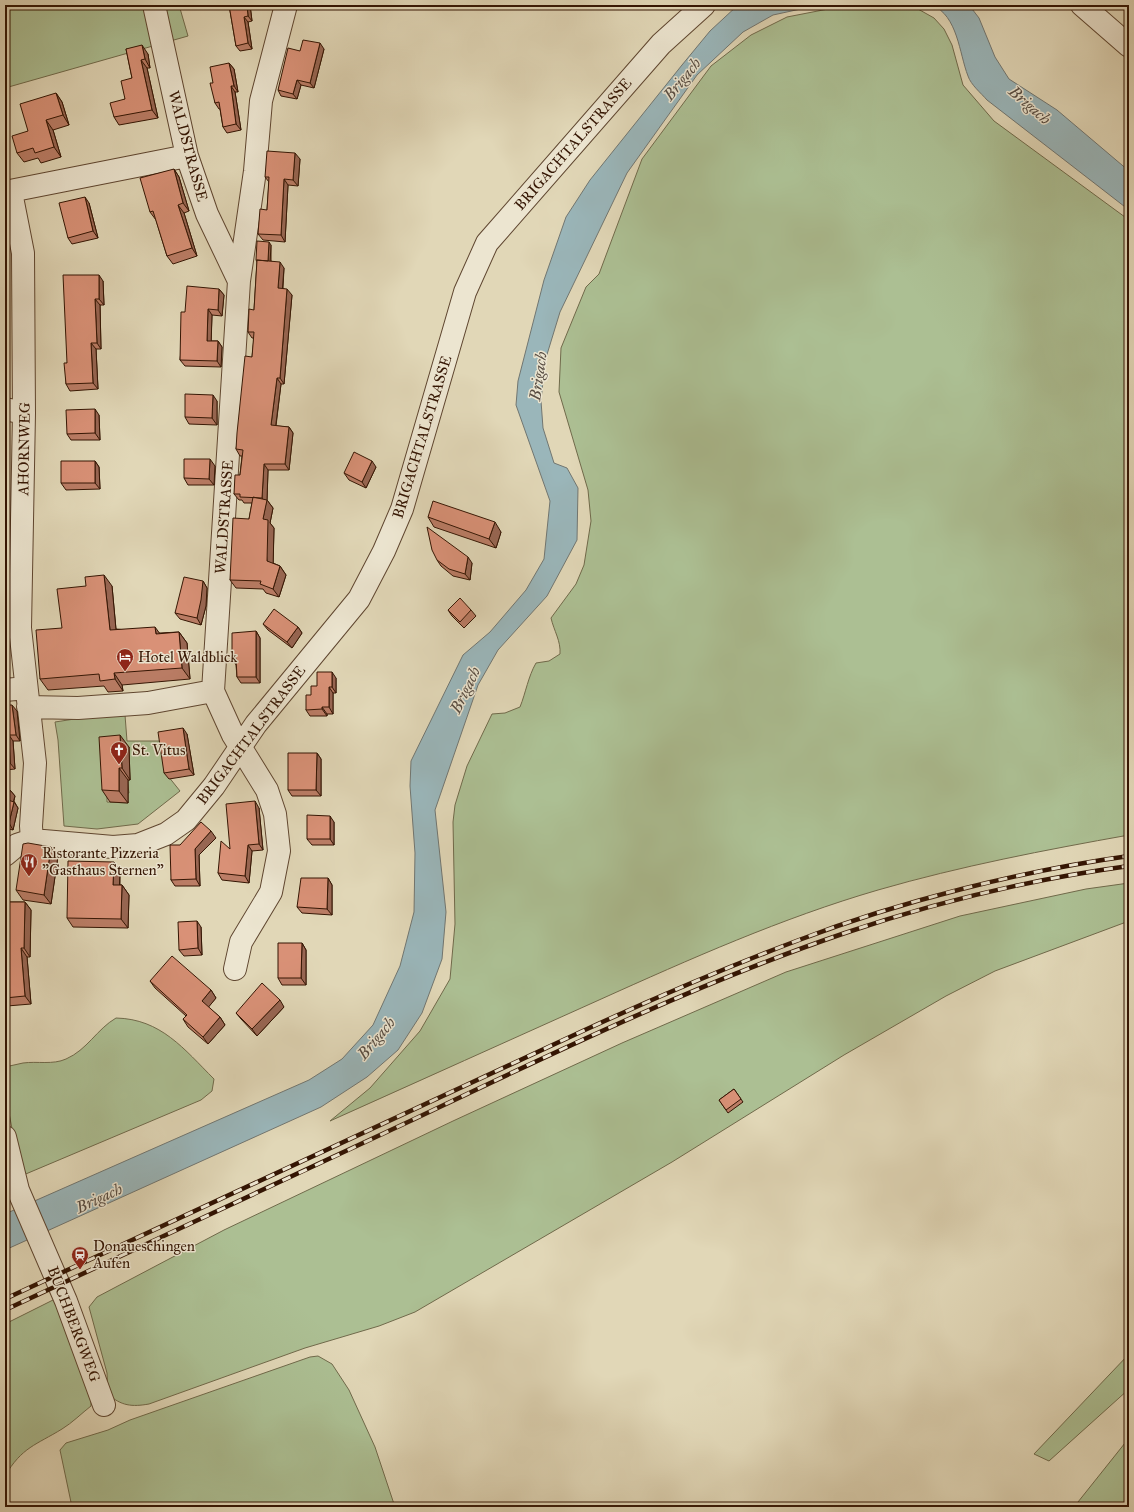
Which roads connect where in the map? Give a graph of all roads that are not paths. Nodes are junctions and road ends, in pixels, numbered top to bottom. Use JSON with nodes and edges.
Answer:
{"nodes":[{"id":1,"x":154,"y":5,"type":"edge"},
{"id":2,"x":286,"y":5,"type":"edge"},
{"id":3,"x":704,"y":5,"type":"edge"},
{"id":4,"x":1082,"y":5,"type":"edge"},
{"id":5,"x":1129,"y":46,"type":"edge"},
{"id":6,"x":187,"y":156,"type":"junction"},
{"id":7,"x":8,"y":192,"type":"edge"},
{"id":8,"x":239,"y":281,"type":"junction"},
{"id":9,"x":15,"y":411,"type":"edge"},
{"id":10,"x":13,"y":628,"type":"edge"},
{"id":11,"x":5,"y":690,"type":"edge"},
{"id":12,"x":213,"y":691,"type":"junction"},
{"id":13,"x":27,"y":698,"type":"junction"},
{"id":14,"x":240,"y":746,"type":"junction"},
{"id":15,"x":32,"y":840,"type":"junction"},
{"id":16,"x":5,"y":855,"type":"edge"},
{"id":17,"x":235,"y":969,"type":"dead end"},
{"id":18,"x":5,"y":1137,"type":"edge"},
{"id":19,"x":104,"y":1405,"type":"dead end"}],
"edges":[{"from":1,"to":6,"type":"street","name":"WALDSTRASSE"},
{"from":2,"to":8,"type":"street","name":"WALDSTRASSE"},
{"from":3,"to":14,"type":"street","name":"BRIGACHTALSTRASSE"},
{"from":4,"to":5,"type":"street"},
{"from":6,"to":7,"type":"street"},
{"from":6,"to":8,"type":"street","name":"WALDSTRASSE"},
{"from":7,"to":9,"type":"street","name":"AHORNWEG"},
{"from":8,"to":12,"type":"street","name":"WALDSTRASSE"},
{"from":9,"to":10,"type":"street","name":"AHORNWEG"},
{"from":10,"to":13,"type":"street","name":"AHORNWEG"},
{"from":11,"to":13,"type":"street"},
{"from":12,"to":13,"type":"street"},
{"from":12,"to":14,"type":"street","name":"WALDSTRASSE"},
{"from":13,"to":15,"type":"street","name":"AHORNWEG"},
{"from":14,"to":15,"type":"street","name":"BRIGACHTALSTRASSE"},
{"from":14,"to":17,"type":"street","name":"WALDSTRASSE"},
{"from":15,"to":16,"type":"street","name":"BRIGACHTALSTRASSE"},
{"from":18,"to":19,"type":"street","name":"BUCHBERGWEG"}]}
